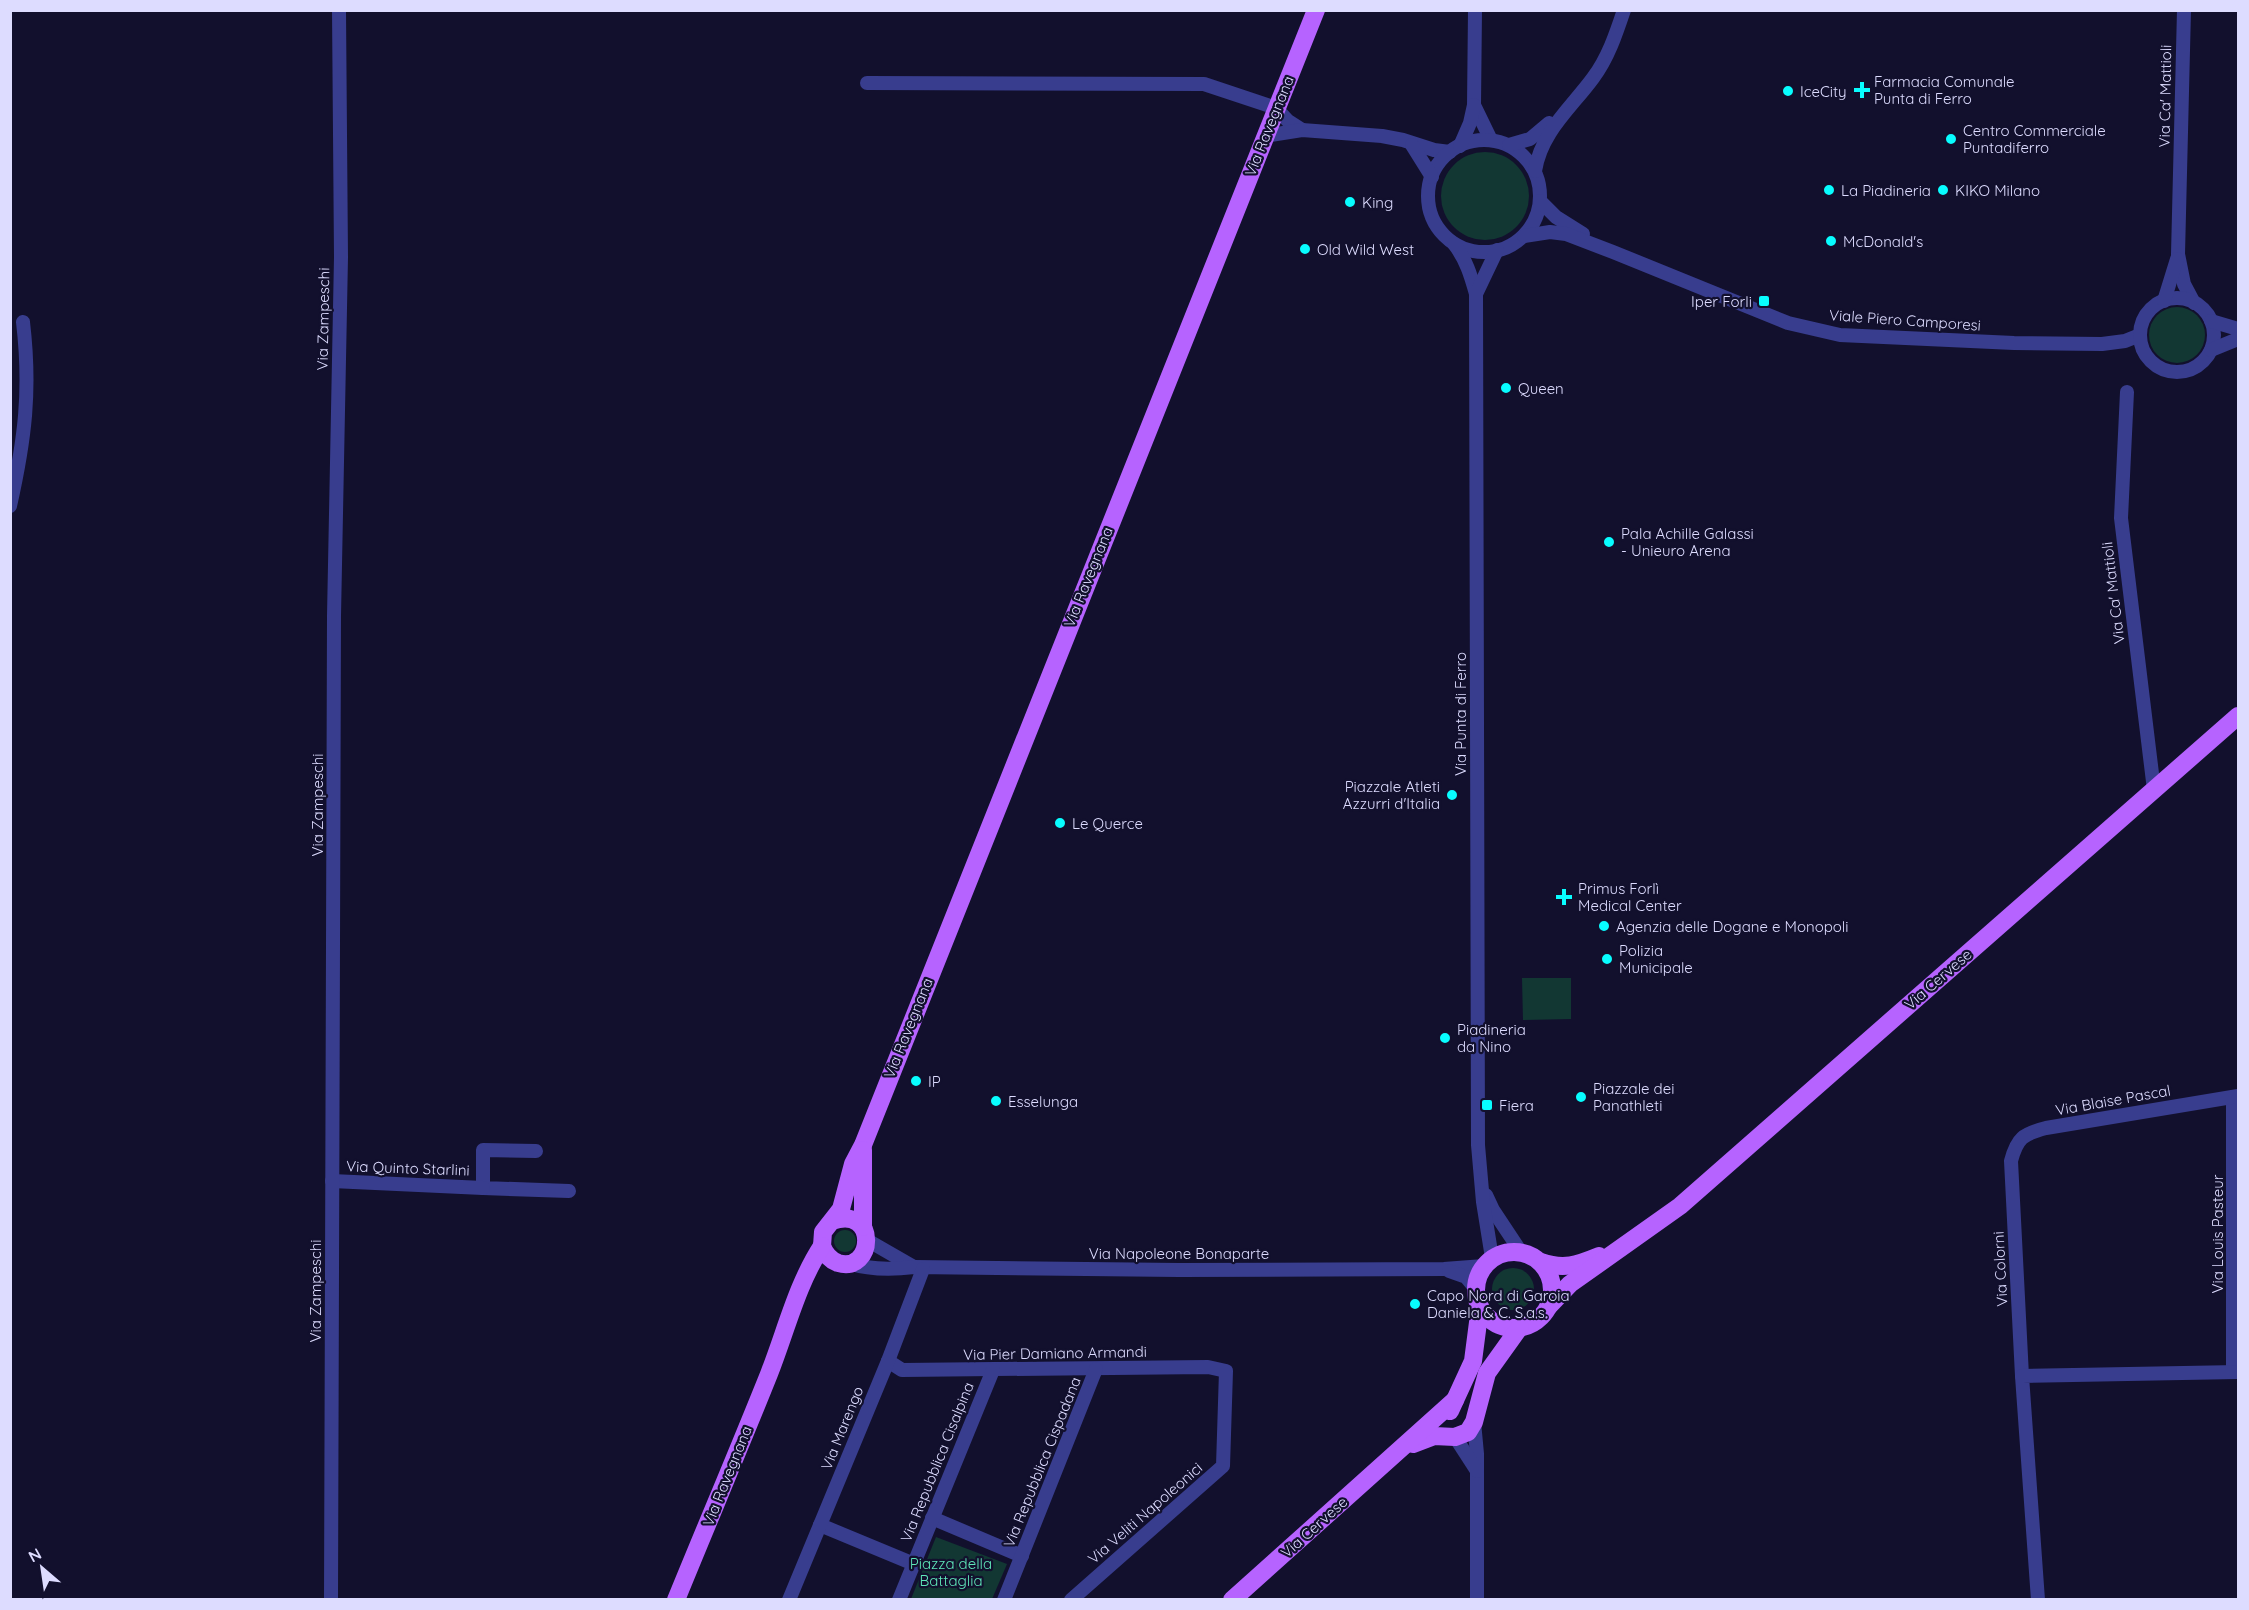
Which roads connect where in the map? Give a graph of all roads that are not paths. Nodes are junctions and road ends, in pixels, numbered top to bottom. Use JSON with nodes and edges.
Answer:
{"nodes":[{"id":1,"x":339,"y":10,"type":"edge"},
{"id":2,"x":1316,"y":10,"type":"edge"},
{"id":3,"x":1475,"y":10,"type":"edge"},
{"id":4,"x":1624,"y":10,"type":"edge"},
{"id":5,"x":2184,"y":10,"type":"edge"},
{"id":6,"x":867,"y":83,"type":"dead end"},
{"id":7,"x":1577,"y":98,"type":"junction"},
{"id":8,"x":1474,"y":105,"type":"junction"},
{"id":9,"x":1276,"y":108,"type":"junction"},
{"id":10,"x":1302,"y":130,"type":"junction"},
{"id":11,"x":1265,"y":136,"type":"junction"},
{"id":12,"x":1491,"y":140,"type":"junction"},
{"id":13,"x":1412,"y":145,"type":"junction"},
{"id":14,"x":1509,"y":146,"type":"junction"},
{"id":15,"x":1455,"y":149,"type":"junction"},
{"id":16,"x":1535,"y":171,"type":"junction"},
{"id":17,"x":1432,"y":177,"type":"junction"},
{"id":18,"x":1540,"y":201,"type":"junction"},
{"id":19,"x":1524,"y":236,"type":"junction"},
{"id":20,"x":1452,"y":242,"type":"junction"},
{"id":21,"x":1497,"y":250,"type":"junction"},
{"id":22,"x":1614,"y":252,"type":"junction"},
{"id":23,"x":2178,"y":254,"type":"junction"},
{"id":24,"x":1476,"y":294,"type":"junction"},
{"id":25,"x":2164,"y":301,"type":"junction"},
{"id":26,"x":2194,"y":303,"type":"junction"},
{"id":27,"x":2211,"y":321,"type":"junction"},
{"id":28,"x":23,"y":322,"type":"dead end"},
{"id":29,"x":2238,"y":329,"type":"edge"},
{"id":30,"x":2140,"y":335,"type":"junction"},
{"id":31,"x":2238,"y":339,"type":"edge"},
{"id":32,"x":2102,"y":344,"type":"junction"},
{"id":33,"x":2143,"y":350,"type":"junction"},
{"id":34,"x":2211,"y":350,"type":"junction"},
{"id":35,"x":2127,"y":392,"type":"dead end"},
{"id":36,"x":10,"y":506,"type":"edge"},
{"id":37,"x":2238,"y":716,"type":"edge"},
{"id":38,"x":2154,"y":790,"type":"junction"},
{"id":39,"x":2236,"y":1096,"type":"edge"},
{"id":40,"x":863,"y":1145,"type":"junction"},
{"id":41,"x":536,"y":1151,"type":"dead end"},
{"id":42,"x":2011,"y":1161,"type":"joint"},
{"id":43,"x":332,"y":1181,"type":"junction"},
{"id":44,"x":1481,"y":1183,"type":"junction"},
{"id":45,"x":483,"y":1188,"type":"junction"},
{"id":46,"x":569,"y":1191,"type":"dead end"},
{"id":47,"x":832,"y":1221,"type":"junction"},
{"id":48,"x":865,"y":1233,"type":"junction"},
{"id":49,"x":1636,"y":1238,"type":"junction"},
{"id":50,"x":822,"y":1246,"type":"junction"},
{"id":51,"x":1521,"y":1252,"type":"junction"},
{"id":52,"x":1488,"y":1262,"type":"junction"},
{"id":53,"x":1540,"y":1262,"type":"junction"},
{"id":54,"x":843,"y":1263,"type":"junction"},
{"id":55,"x":919,"y":1268,"type":"junction"},
{"id":56,"x":1444,"y":1269,"type":"junction"},
{"id":57,"x":802,"y":1284,"type":"junction"},
{"id":58,"x":1476,"y":1289,"type":"junction"},
{"id":59,"x":1549,"y":1306,"type":"junction"},
{"id":60,"x":1480,"y":1308,"type":"junction"},
{"id":61,"x":1520,"y":1327,"type":"junction"},
{"id":62,"x":888,"y":1361,"type":"junction"},
{"id":63,"x":1096,"y":1369,"type":"junction"},
{"id":64,"x":993,"y":1370,"type":"junction"},
{"id":65,"x":1226,"y":1371,"type":"joint"},
{"id":66,"x":2236,"y":1372,"type":"edge"},
{"id":67,"x":2022,"y":1376,"type":"junction"},
{"id":68,"x":1455,"y":1400,"type":"junction"},
{"id":69,"x":1474,"y":1422,"type":"junction"},
{"id":70,"x":1455,"y":1437,"type":"junction"},
{"id":71,"x":1396,"y":1454,"type":"junction"},
{"id":72,"x":1478,"y":1473,"type":"junction"},
{"id":73,"x":932,"y":1518,"type":"junction"},
{"id":74,"x":820,"y":1526,"type":"junction"},
{"id":75,"x":1022,"y":1556,"type":"junction"},
{"id":76,"x":914,"y":1564,"type":"junction"},
{"id":77,"x":331,"y":1599,"type":"edge"},
{"id":78,"x":676,"y":1599,"type":"edge"},
{"id":79,"x":789,"y":1599,"type":"edge"},
{"id":80,"x":899,"y":1599,"type":"edge"},
{"id":81,"x":1004,"y":1599,"type":"edge"},
{"id":82,"x":1071,"y":1599,"type":"edge"},
{"id":83,"x":1233,"y":1599,"type":"edge"},
{"id":84,"x":1477,"y":1599,"type":"edge"},
{"id":85,"x":2038,"y":1599,"type":"edge"}],
"edges":[{"from":1,"to":43,"type":"street","name":"Via Zampeschi"},
{"from":2,"to":9,"type":"main road","name":"Via Ravegnana"},
{"from":3,"to":8,"type":"street"},
{"from":4,"to":7,"type":"street"},
{"from":5,"to":23,"type":"street","name":"Via Ca' Mattioli"},
{"from":6,"to":9,"type":"street"},
{"from":7,"to":14,"type":"street"},
{"from":7,"to":16,"type":"street"},
{"from":8,"to":12,"type":"street"},
{"from":8,"to":15,"type":"street"},
{"from":9,"to":10,"type":"street"},
{"from":9,"to":11,"type":"main road","name":"Via Ravegnana"},
{"from":10,"to":11,"type":"street"},
{"from":10,"to":13,"type":"street"},
{"from":11,"to":40,"type":"main road","name":"Via Ravegnana"},
{"from":12,"to":14,"type":"street"},
{"from":12,"to":15,"type":"street"},
{"from":13,"to":15,"type":"street"},
{"from":13,"to":17,"type":"street"},
{"from":14,"to":16,"type":"street"},
{"from":15,"to":17,"type":"street"},
{"from":16,"to":18,"type":"street"},
{"from":17,"to":20,"type":"street"},
{"from":18,"to":19,"type":"street"},
{"from":18,"to":22,"type":"street","name":"Viale Piero Camporesi"},
{"from":19,"to":21,"type":"street"},
{"from":19,"to":22,"type":"street","name":"Viale Piero Camporesi"},
{"from":20,"to":21,"type":"street"},
{"from":20,"to":24,"type":"street"},
{"from":21,"to":24,"type":"street","name":"Via Punta di Ferro"},
{"from":22,"to":32,"type":"street","name":"Viale Piero Camporesi"},
{"from":23,"to":25,"type":"street","name":"Via Ca' Mattioli"},
{"from":23,"to":26,"type":"street","name":"Via Ca' Mattioli"},
{"from":24,"to":44,"type":"street","name":"Via Punta di Ferro"},
{"from":25,"to":26,"type":"street"},
{"from":25,"to":30,"type":"street"},
{"from":26,"to":27,"type":"street"},
{"from":27,"to":29,"type":"street"},
{"from":27,"to":34,"type":"street"},
{"from":28,"to":36,"type":"street"},
{"from":30,"to":32,"type":"street","name":"Viale Piero Camporesi"},
{"from":30,"to":33,"type":"street"},
{"from":31,"to":34,"type":"street"},
{"from":32,"to":33,"type":"street","name":"Viale Piero Camporesi"},
{"from":33,"to":34,"type":"street"},
{"from":35,"to":38,"type":"street","name":"Via Ca' Mattioli"},
{"from":37,"to":38,"type":"main road","name":"Via Cervese"},
{"from":38,"to":49,"type":"main road","name":"Via Cervese"},
{"from":39,"to":42,"type":"street","name":"Via Blaise Pascal"},
{"from":39,"to":66,"type":"street","name":"Via Louis Pasteur"},
{"from":40,"to":47,"type":"main road","name":"Via Ravegnana"},
{"from":40,"to":48,"type":"main road","name":"Via Ravegnana"},
{"from":41,"to":45,"type":"street","name":"Via Quinto Starlini"},
{"from":42,"to":67,"type":"street","name":"Via Colorni"},
{"from":43,"to":45,"type":"street","name":"Via Quinto Starlini"},
{"from":43,"to":77,"type":"street","name":"Via Zampeschi"},
{"from":44,"to":51,"type":"street","name":"Via Punta di Ferro"},
{"from":44,"to":52,"type":"street","name":"Via Punta di Ferro"},
{"from":45,"to":46,"type":"street","name":"Via Quinto Starlini"},
{"from":47,"to":48,"type":"main road"},
{"from":47,"to":50,"type":"main road"},
{"from":48,"to":54,"type":"main road"},
{"from":48,"to":55,"type":"street","name":"Via Napoleone Bonaparte"},
{"from":49,"to":53,"type":"main road","name":"Via Cervese"},
{"from":49,"to":59,"type":"main road","name":"Via Cervese"},
{"from":50,"to":54,"type":"main road"},
{"from":50,"to":57,"type":"main road","name":"Via Ravegnana"},
{"from":51,"to":52,"type":"main road"},
{"from":51,"to":53,"type":"main road","name":"Via Cervese"},
{"from":52,"to":56,"type":"street","name":"Via Napoleone Bonaparte"},
{"from":52,"to":58,"type":"main road"},
{"from":53,"to":59,"type":"main road"},
{"from":54,"to":55,"type":"street","name":"Via Napoleone Bonaparte"},
{"from":54,"to":57,"type":"main road"},
{"from":55,"to":56,"type":"street","name":"Via Napoleone Bonaparte"},
{"from":55,"to":62,"type":"street","name":"Via Marengo"},
{"from":56,"to":58,"type":"street","name":"Via Napoleone Bonaparte"},
{"from":57,"to":78,"type":"main road","name":"Via Ravegnana"},
{"from":58,"to":60,"type":"main road","name":"Via Cervese"},
{"from":59,"to":61,"type":"main road","name":"Via Cervese"},
{"from":60,"to":61,"type":"main road"},
{"from":60,"to":68,"type":"main road","name":"Via Cervese"},
{"from":61,"to":69,"type":"main road","name":"Via Cervese"},
{"from":62,"to":64,"type":"street","name":"Via Pier Damiano Armandi"},
{"from":62,"to":74,"type":"street","name":"Via Marengo"},
{"from":63,"to":64,"type":"street","name":"Via Pier Damiano Armandi"},
{"from":63,"to":65,"type":"street","name":"Via Pier Damiano Armandi"},
{"from":63,"to":75,"type":"street","name":"Via Repubblica Cispadana"},
{"from":64,"to":73,"type":"street","name":"Via Repubblica Cisalpina"},
{"from":65,"to":82,"type":"street","name":"Via Veliti Napoleonici"},
{"from":66,"to":67,"type":"street"},
{"from":67,"to":85,"type":"street","name":"Via Colorni"},
{"from":68,"to":70,"type":"main road","name":"Via Cervese"},
{"from":68,"to":71,"type":"main road","name":"Via Cervese"},
{"from":69,"to":70,"type":"main road"},
{"from":69,"to":72,"type":"street"},
{"from":70,"to":71,"type":"main road","name":"Via Cervese"},
{"from":70,"to":72,"type":"street"},
{"from":71,"to":83,"type":"main road","name":"Via Cervese"},
{"from":72,"to":84,"type":"street"},
{"from":73,"to":75,"type":"street"},
{"from":73,"to":76,"type":"street","name":"Via Repubblica Cisalpina"},
{"from":74,"to":76,"type":"street"},
{"from":74,"to":79,"type":"street","name":"Via Marengo"},
{"from":75,"to":81,"type":"street","name":"Via Repubblica Cispadana"},
{"from":76,"to":80,"type":"street","name":"Via Repubblica Cisalpina"}]}
